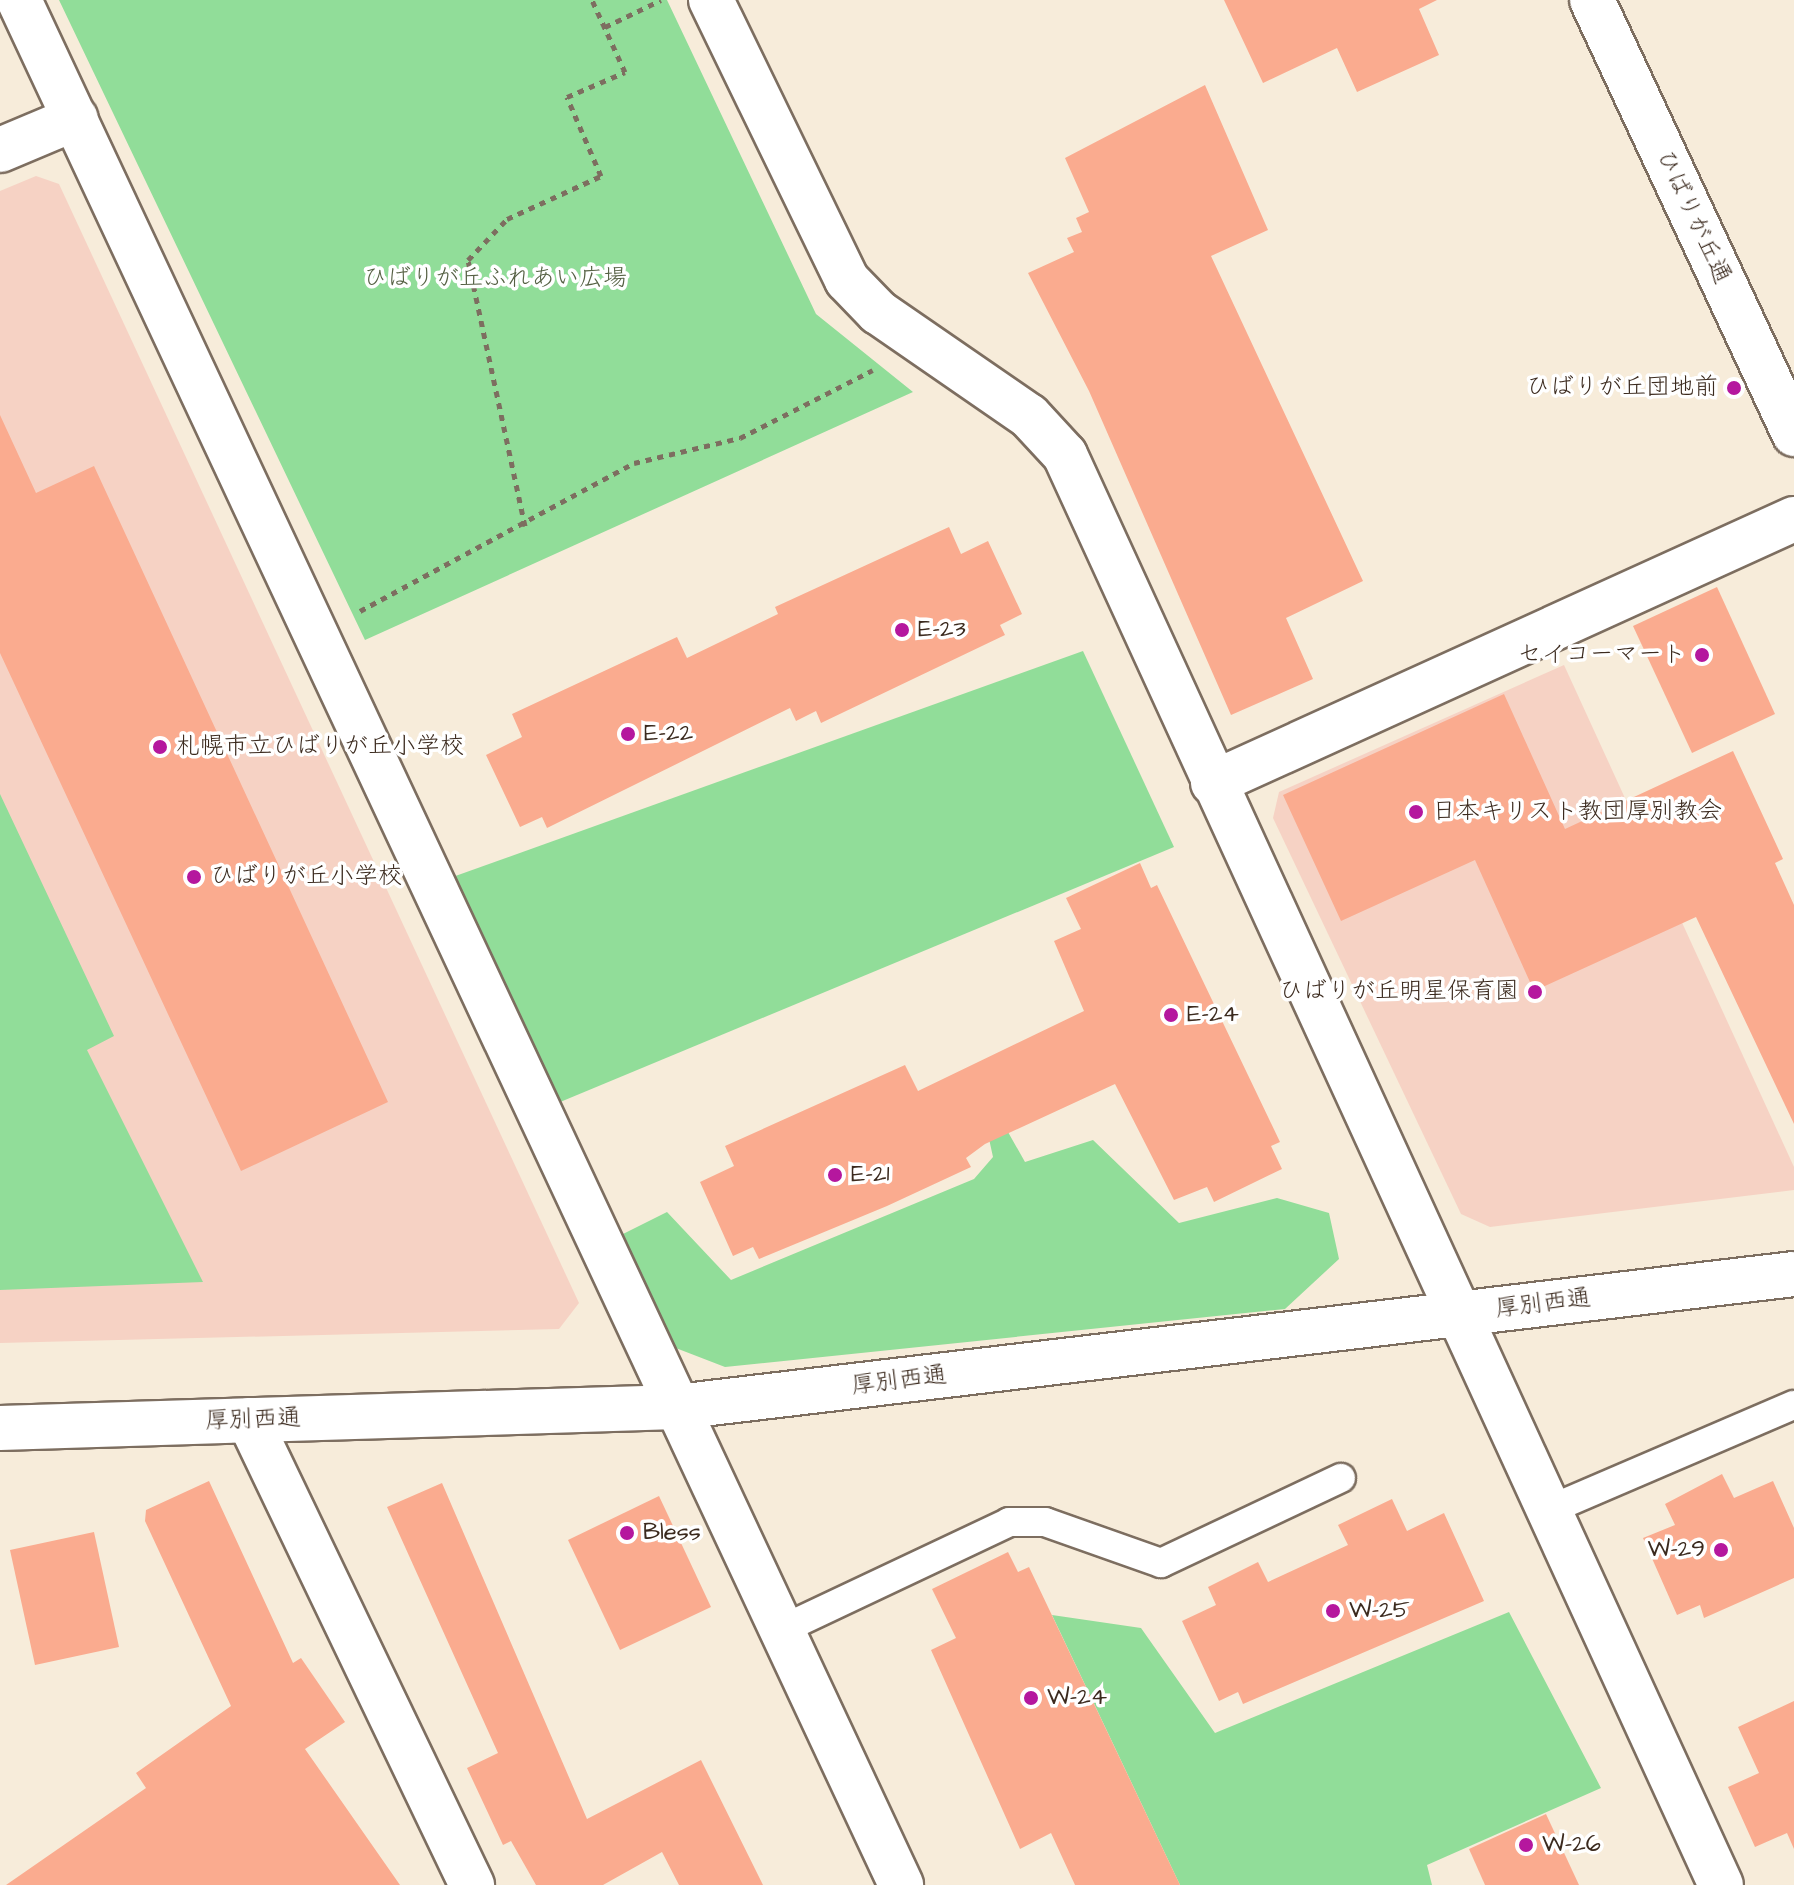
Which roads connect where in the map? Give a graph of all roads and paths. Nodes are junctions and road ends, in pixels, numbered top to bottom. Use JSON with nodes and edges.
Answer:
{"nodes":[{"id":1,"x":19,"y":0,"type":"edge"},
{"id":2,"x":592,"y":0,"type":"edge"},
{"id":3,"x":661,"y":0,"type":"edge"},
{"id":4,"x":711,"y":0,"type":"edge"},
{"id":5,"x":1592,"y":0,"type":"edge"},
{"id":6,"x":605,"y":27,"type":"junction"},
{"id":7,"x":76,"y":118,"type":"junction"},
{"id":8,"x":0,"y":150,"type":"edge"},
{"id":9,"x":924,"y":344,"type":"junction"},
{"id":10,"x":1794,"y":434,"type":"edge"},
{"id":11,"x":1794,"y":519,"type":"edge"},
{"id":12,"x":525,"y":526,"type":"junction"},
{"id":13,"x":315,"y":635,"type":"junction"},
{"id":14,"x":1213,"y":783,"type":"junction"},
{"id":15,"x":1794,"y":1274,"type":"edge"},
{"id":16,"x":1464,"y":1314,"type":"junction"},
{"id":17,"x":1794,"y":1405,"type":"edge"},
{"id":18,"x":677,"y":1407,"type":"junction"},
{"id":19,"x":249,"y":1420,"type":"junction"},
{"id":20,"x":0,"y":1428,"type":"edge"},
{"id":21,"x":1341,"y":1478,"type":"dead end"},
{"id":22,"x":1551,"y":1509,"type":"junction"},
{"id":23,"x":781,"y":1630,"type":"junction"},
{"id":24,"x":472,"y":1885,"type":"edge"},
{"id":25,"x":901,"y":1885,"type":"edge"},
{"id":26,"x":1721,"y":1885,"type":"edge"}],
"edges":[{"from":1,"to":7,"type":"street"},
{"from":2,"to":6,"type":"path"},
{"from":3,"to":6,"type":"path"},
{"from":4,"to":9,"type":"street"},
{"from":5,"to":10,"type":"street","name":"ひばりが丘通"},
{"from":6,"to":12,"type":"path"},
{"from":7,"to":8,"type":"street"},
{"from":7,"to":13,"type":"street"},
{"from":9,"to":12,"type":"path"},
{"from":9,"to":14,"type":"street"},
{"from":11,"to":14,"type":"street"},
{"from":12,"to":13,"type":"path"},
{"from":13,"to":18,"type":"street"},
{"from":14,"to":16,"type":"street"},
{"from":15,"to":16,"type":"street","name":"厚別西通"},
{"from":16,"to":18,"type":"street","name":"厚別西通"},
{"from":16,"to":22,"type":"street"},
{"from":17,"to":22,"type":"lane"},
{"from":18,"to":19,"type":"street","name":"厚別西通"},
{"from":18,"to":23,"type":"street"},
{"from":19,"to":20,"type":"street","name":"厚別西通"},
{"from":19,"to":24,"type":"street"},
{"from":21,"to":23,"type":"lane"},
{"from":22,"to":26,"type":"street"},
{"from":23,"to":25,"type":"street"}]}
